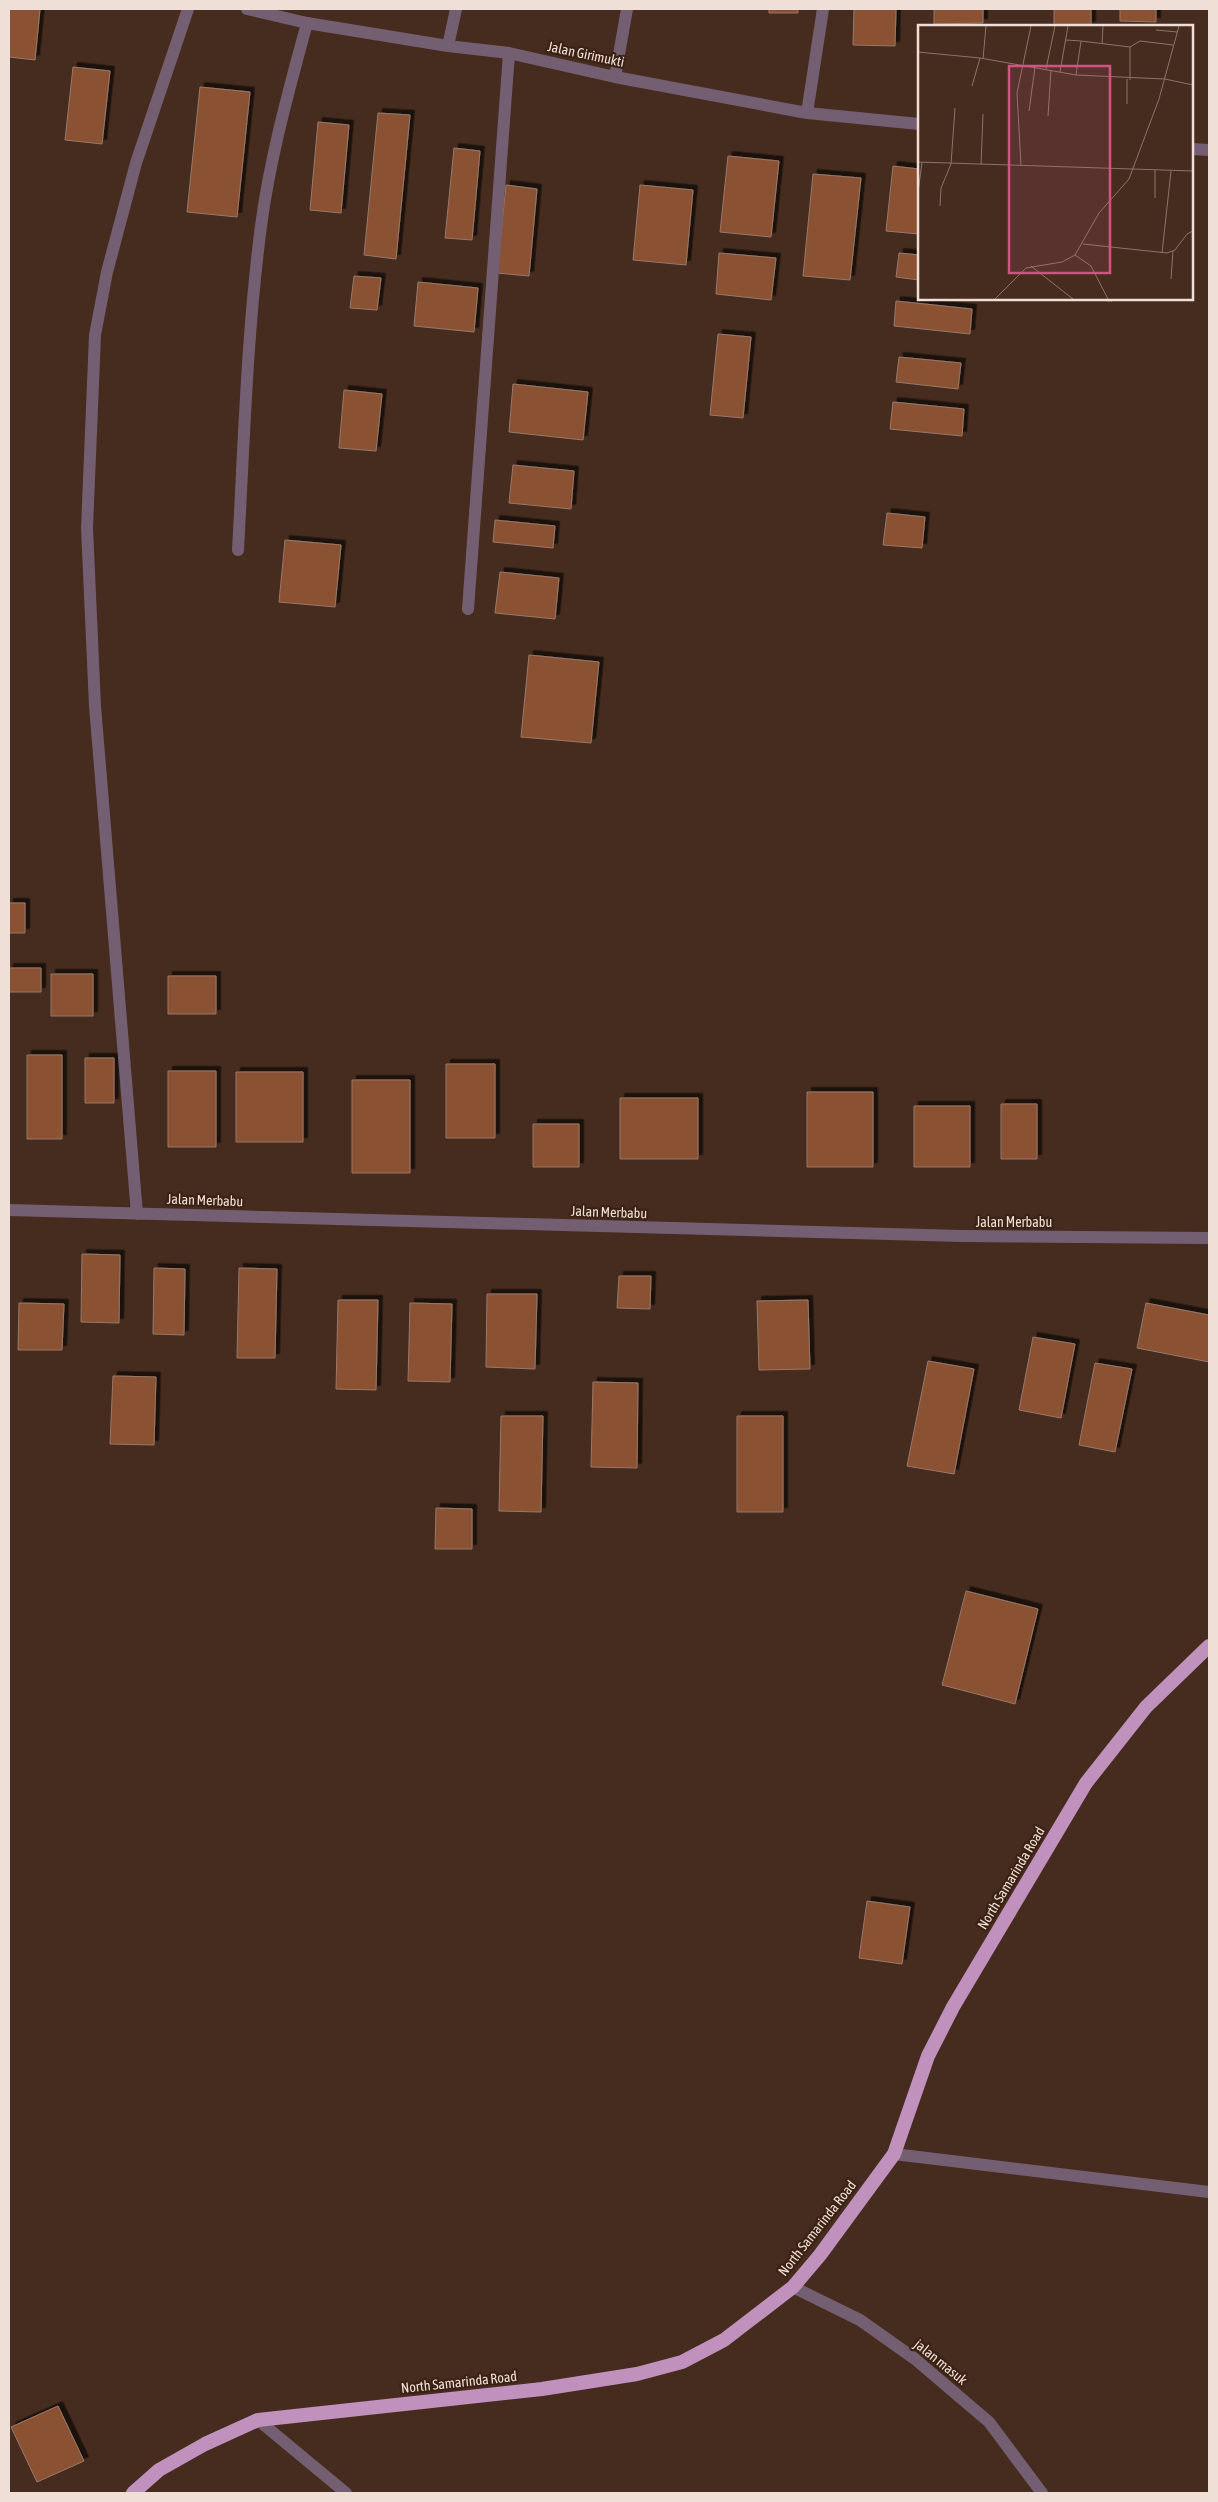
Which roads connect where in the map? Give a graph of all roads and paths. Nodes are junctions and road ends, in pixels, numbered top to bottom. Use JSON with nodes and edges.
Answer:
{"nodes":[{"id":1,"x":188,"y":9,"type":"edge"},
{"id":2,"x":247,"y":9,"type":"edge"},
{"id":3,"x":456,"y":9,"type":"edge"},
{"id":4,"x":627,"y":9,"type":"edge"},
{"id":5,"x":823,"y":9,"type":"edge"},
{"id":6,"x":307,"y":23,"type":"junction"},
{"id":7,"x":448,"y":46,"type":"junction"},
{"id":8,"x":509,"y":53,"type":"junction"},
{"id":9,"x":615,"y":76,"type":"junction"},
{"id":10,"x":808,"y":112,"type":"junction"},
{"id":11,"x":918,"y":124,"type":"edge"},
{"id":12,"x":1193,"y":148,"type":"edge"},
{"id":13,"x":1209,"y":150,"type":"edge"},
{"id":14,"x":238,"y":550,"type":"dead end"},
{"id":15,"x":468,"y":609,"type":"dead end"},
{"id":16,"x":9,"y":1210,"type":"edge"},
{"id":17,"x":137,"y":1214,"type":"junction"},
{"id":18,"x":1209,"y":1238,"type":"edge"},
{"id":19,"x":1209,"y":1646,"type":"edge"},
{"id":20,"x":894,"y":2154,"type":"junction"},
{"id":21,"x":1209,"y":2192,"type":"edge"},
{"id":22,"x":793,"y":2287,"type":"junction"},
{"id":23,"x":258,"y":2420,"type":"junction"},
{"id":24,"x":133,"y":2493,"type":"edge"},
{"id":25,"x":346,"y":2493,"type":"edge"},
{"id":26,"x":1042,"y":2493,"type":"edge"}],
"edges":[{"from":1,"to":17,"type":"street"},
{"from":2,"to":6,"type":"street","name":"Jalan Girimukti"},
{"from":3,"to":7,"type":"street"},
{"from":4,"to":9,"type":"street"},
{"from":5,"to":10,"type":"street"},
{"from":6,"to":7,"type":"street","name":"Jalan Girimukti"},
{"from":6,"to":14,"type":"street"},
{"from":7,"to":8,"type":"street","name":"Jalan Girimukti"},
{"from":8,"to":9,"type":"street","name":"Jalan Girimukti"},
{"from":8,"to":15,"type":"street"},
{"from":9,"to":10,"type":"street","name":"Jalan Girimukti"},
{"from":10,"to":11,"type":"street","name":"Jalan Girimukti"},
{"from":12,"to":13,"type":"street"},
{"from":16,"to":17,"type":"street","name":"Jalan Merbabu"},
{"from":17,"to":18,"type":"street","name":"Jalan Merbabu"},
{"from":19,"to":20,"type":"highway","name":"North Samarinda Road"},
{"from":20,"to":21,"type":"street"},
{"from":20,"to":22,"type":"highway","name":"North Samarinda Road"},
{"from":22,"to":23,"type":"highway","name":"North Samarinda Road"},
{"from":22,"to":26,"type":"street","name":"jalan masuk"},
{"from":23,"to":24,"type":"highway","name":"North Samarinda Road"},
{"from":23,"to":25,"type":"street"}]}
